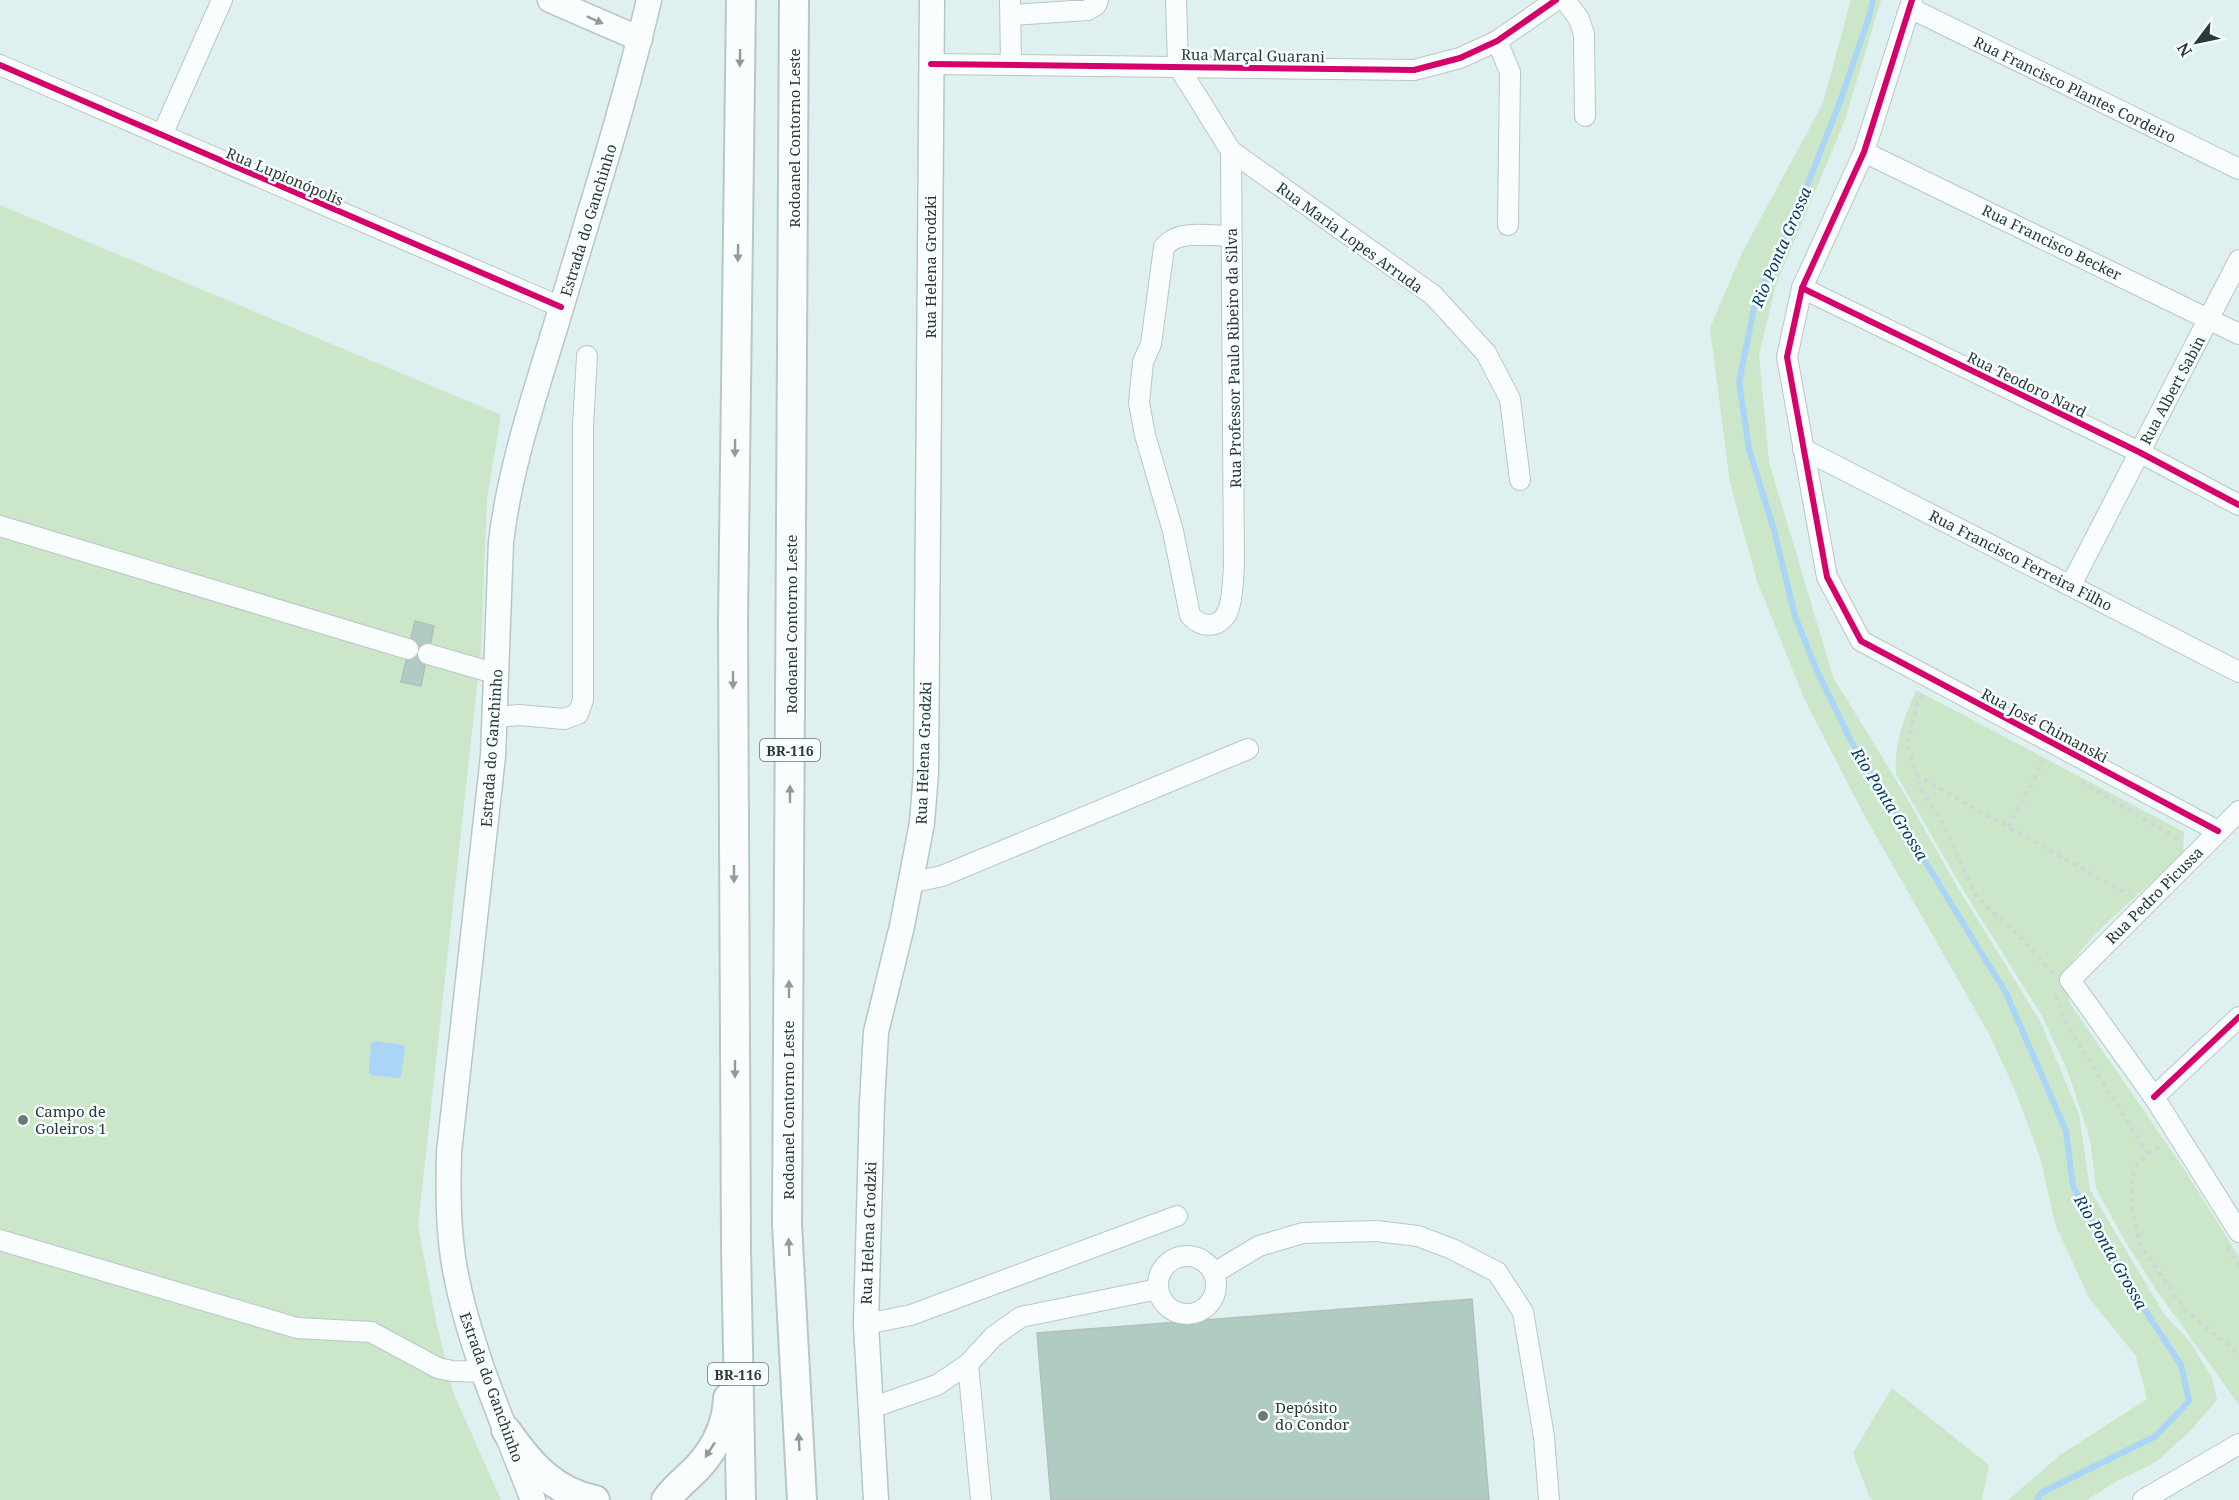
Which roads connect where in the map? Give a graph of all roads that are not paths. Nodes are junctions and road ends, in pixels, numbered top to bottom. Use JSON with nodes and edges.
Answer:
{"nodes":[{"id":1,"x":222,"y":0,"type":"edge"},
{"id":2,"x":550,"y":0,"type":"edge"},
{"id":3,"x":650,"y":0,"type":"edge"},
{"id":4,"x":741,"y":0,"type":"edge"},
{"id":5,"x":794,"y":0,"type":"edge"},
{"id":6,"x":932,"y":0,"type":"edge"},
{"id":7,"x":1098,"y":0,"type":"edge"},
{"id":8,"x":1176,"y":0,"type":"edge"},
{"id":9,"x":1556,"y":0,"type":"edge"},
{"id":10,"x":1565,"y":0,"type":"edge"},
{"id":11,"x":1911,"y":4,"type":"edge"},
{"id":12,"x":1010,"y":7,"type":"edge"},
{"id":13,"x":640,"y":39,"type":"junction"},
{"id":14,"x":1497,"y":42,"type":"junction"},
{"id":15,"x":931,"y":64,"type":"junction"},
{"id":16,"x":0,"y":65,"type":"edge"},
{"id":17,"x":1011,"y":65,"type":"junction"},
{"id":18,"x":1178,"y":66,"type":"junction"},
{"id":19,"x":1585,"y":116,"type":"dead end"},
{"id":20,"x":162,"y":135,"type":"junction"},
{"id":21,"x":1231,"y":151,"type":"junction"},
{"id":22,"x":1864,"y":152,"type":"junction"},
{"id":23,"x":2239,"y":170,"type":"edge"},
{"id":24,"x":1508,"y":225,"type":"dead end"},
{"id":25,"x":1231,"y":236,"type":"junction"},
{"id":26,"x":2239,"y":260,"type":"edge"},
{"id":27,"x":1802,"y":288,"type":"junction"},
{"id":28,"x":561,"y":307,"type":"junction"},
{"id":29,"x":2209,"y":318,"type":"junction"},
{"id":30,"x":2239,"y":334,"type":"edge"},
{"id":31,"x":587,"y":356,"type":"dead end"},
{"id":32,"x":1803,"y":449,"type":"junction"},
{"id":33,"x":2139,"y":452,"type":"junction"},
{"id":34,"x":1520,"y":480,"type":"dead end"},
{"id":35,"x":2239,"y":505,"type":"edge"},
{"id":36,"x":0,"y":526,"type":"edge"},
{"id":37,"x":2071,"y":585,"type":"junction"},
{"id":38,"x":408,"y":649,"type":"dead end"},
{"id":39,"x":428,"y":654,"type":"dead end"},
{"id":40,"x":2239,"y":672,"type":"edge"},
{"id":41,"x":497,"y":674,"type":"junction"},
{"id":42,"x":495,"y":717,"type":"junction"},
{"id":43,"x":1248,"y":749,"type":"dead end"},
{"id":44,"x":2239,"y":811,"type":"edge"},
{"id":45,"x":2218,"y":831,"type":"junction"},
{"id":46,"x":910,"y":883,"type":"junction"},
{"id":47,"x":2239,"y":1017,"type":"edge"},
{"id":48,"x":2154,"y":1097,"type":"junction"},
{"id":49,"x":1178,"y":1216,"type":"dead end"},
{"id":50,"x":2236,"y":1221,"type":"edge"},
{"id":51,"x":0,"y":1240,"type":"edge"},
{"id":52,"x":736,"y":1249,"type":"junction"},
{"id":53,"x":1214,"y":1273,"type":"junction"},
{"id":54,"x":1158,"y":1289,"type":"junction"},
{"id":55,"x":866,"y":1324,"type":"junction"},
{"id":56,"x":968,"y":1364,"type":"junction"},
{"id":57,"x":484,"y":1372,"type":"junction"},
{"id":58,"x":871,"y":1408,"type":"junction"},
{"id":59,"x":506,"y":1430,"type":"junction"},
{"id":60,"x":2239,"y":1444,"type":"edge"},
{"id":61,"x":668,"y":1497,"type":"edge"},
{"id":62,"x":534,"y":1500,"type":"edge"},
{"id":63,"x":595,"y":1500,"type":"edge"},
{"id":64,"x":641,"y":1500,"type":"edge"},
{"id":65,"x":741,"y":1500,"type":"edge"},
{"id":66,"x":802,"y":1500,"type":"edge"},
{"id":67,"x":876,"y":1500,"type":"edge"},
{"id":68,"x":981,"y":1500,"type":"edge"},
{"id":69,"x":1549,"y":1500,"type":"edge"},
{"id":70,"x":2143,"y":1500,"type":"edge"}],
"edges":[{"from":1,"to":20,"type":"street"},
{"from":2,"to":13,"type":"main road","one_way":true},
{"from":3,"to":13,"type":"main road","name":"Estrada do Ganchinho"},
{"from":4,"to":52,"type":"highway","number":"BR-116","one_way":true},
{"from":66,"to":5,"type":"highway","name":"Rodoanel Contorno Leste","number":"BR-116","one_way":true},
{"from":6,"to":15,"type":"main road","name":"Rua Helena Grodzki"},
{"from":7,"to":12,"type":"street"},
{"from":8,"to":18,"type":"street"},
{"from":9,"to":14,"type":"street","name":"Rua Marçal Guarani"},
{"from":10,"to":19,"type":"street"},
{"from":11,"to":22,"type":"street"},
{"from":11,"to":23,"type":"street","name":"Rua Francisco Plantes Cordeiro"},
{"from":12,"to":17,"type":"street"},
{"from":13,"to":28,"type":"main road","name":"Estrada do Ganchinho"},
{"from":14,"to":18,"type":"street","name":"Rua Marçal Guarani"},
{"from":14,"to":24,"type":"street"},
{"from":15,"to":17,"type":"street","name":"Rua Marçal Guarani"},
{"from":15,"to":46,"type":"main road","name":"Rua Helena Grodzki"},
{"from":16,"to":20,"type":"street","name":"Rua Lupionópolis"},
{"from":17,"to":18,"type":"street","name":"Rua Marçal Guarani"},
{"from":18,"to":21,"type":"street","name":"Rua Maria Lopes Arruda"},
{"from":20,"to":28,"type":"street","name":"Rua Lupionópolis"},
{"from":21,"to":25,"type":"street","name":"Rua Professor Paulo Ribeiro da Silva"},
{"from":21,"to":34,"type":"street","name":"Rua Maria Lopes Arruda"},
{"from":22,"to":27,"type":"street"},
{"from":22,"to":29,"type":"street","name":"Rua Francisco Becker"},
{"from":25,"to":25,"type":"street","name":"Rua Professor Paulo Ribeiro da Silva"},
{"from":26,"to":29,"type":"street","name":"Rua Albert Sabin"},
{"from":27,"to":32,"type":"street"},
{"from":27,"to":33,"type":"street","name":"Rua Teodoro Nard"},
{"from":28,"to":41,"type":"main road","name":"Estrada do Ganchinho"},
{"from":29,"to":30,"type":"street","name":"Rua Francisco Becker"},
{"from":29,"to":33,"type":"street","name":"Rua Albert Sabin"},
{"from":31,"to":42,"type":"street"},
{"from":32,"to":37,"type":"street","name":"Rua Francisco Ferreira Filho"},
{"from":32,"to":45,"type":"street","name":"Rua José Chimanski"},
{"from":33,"to":35,"type":"street","name":"Rua Teodoro Nard"},
{"from":33,"to":37,"type":"street","name":"Rua Albert Sabin"},
{"from":36,"to":38,"type":"street"},
{"from":37,"to":40,"type":"street","name":"Rua Francisco Ferreira Filho"},
{"from":39,"to":41,"type":"street"},
{"from":41,"to":42,"type":"main road","name":"Estrada do Ganchinho"},
{"from":42,"to":57,"type":"main road","name":"Estrada do Ganchinho"},
{"from":43,"to":46,"type":"street"},
{"from":44,"to":45,"type":"street","name":"Rua Pedro Picussa"},
{"from":45,"to":48,"type":"street","name":"Rua Pedro Picussa"},
{"from":46,"to":55,"type":"main road","name":"Rua Helena Grodzki"},
{"from":47,"to":48,"type":"street"},
{"from":48,"to":50,"type":"street"},
{"from":49,"to":55,"type":"street"},
{"from":51,"to":57,"type":"street"},
{"from":52,"to":61,"type":"highway","one_way":true},
{"from":52,"to":65,"type":"highway","number":"BR-116"},
{"from":53,"to":54,"type":"street"},
{"from":53,"to":54,"type":"street"},
{"from":53,"to":69,"type":"street"},
{"from":54,"to":56,"type":"street"},
{"from":55,"to":58,"type":"main road","name":"Rua Helena Grodzki"},
{"from":56,"to":58,"type":"street"},
{"from":56,"to":68,"type":"street"},
{"from":57,"to":59,"type":"main road","name":"Estrada do Ganchinho"},
{"from":58,"to":67,"type":"main road","name":"Rua Helena Grodzki"},
{"from":59,"to":62,"type":"main road","name":"Estrada do Ganchinho"},
{"from":59,"to":63,"type":"highway"},
{"from":60,"to":70,"type":"street"},
{"from":61,"to":64,"type":"highway"}]}
